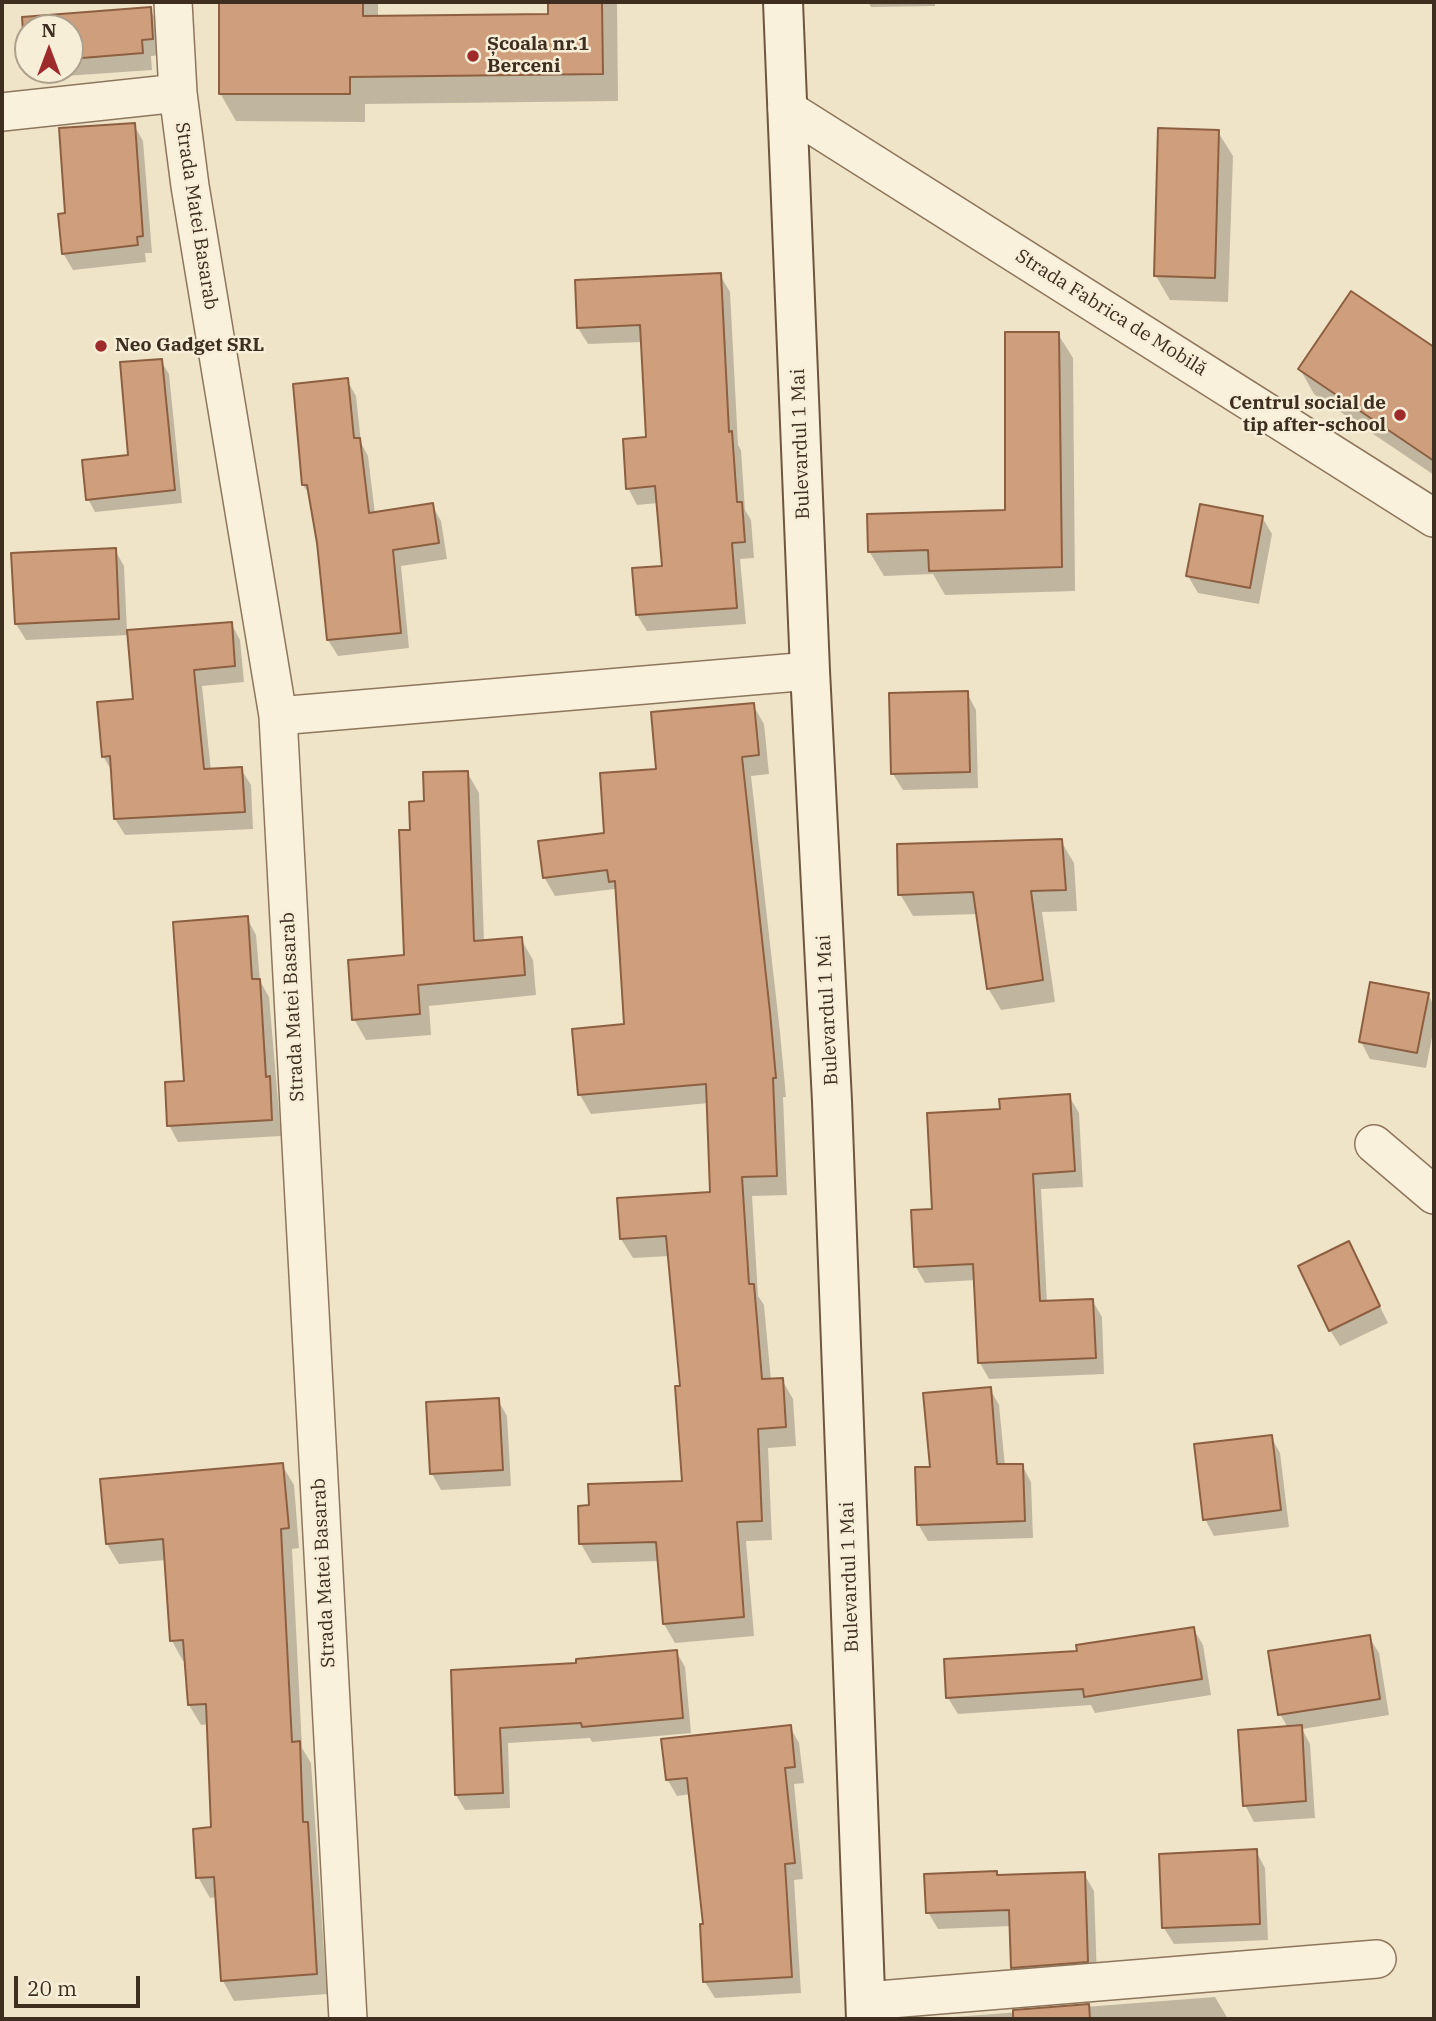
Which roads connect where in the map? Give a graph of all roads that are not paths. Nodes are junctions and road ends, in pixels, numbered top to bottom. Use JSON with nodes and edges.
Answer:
{"nodes":[{"id":1,"x":173,"y":2,"type":"edge"},
{"id":2,"x":783,"y":2,"type":"edge"},
{"id":3,"x":178,"y":93,"type":"junction"},
{"id":4,"x":787,"y":109,"type":"junction"},
{"id":5,"x":2,"y":112,"type":"edge"},
{"id":6,"x":1434,"y":518,"type":"edge"},
{"id":7,"x":810,"y":671,"type":"junction"},
{"id":8,"x":278,"y":716,"type":"junction"},
{"id":9,"x":1374,"y":1144,"type":"dead end"},
{"id":10,"x":1434,"y":1195,"type":"edge"},
{"id":11,"x":1377,"y":1959,"type":"dead end"},
{"id":12,"x":866,"y":2010,"type":"edge"},
{"id":13,"x":348,"y":2019,"type":"edge"}],
"edges":[{"from":1,"to":3,"type":"street","name":"Strada Matei Basarab"},
{"from":2,"to":4,"type":"main road","name":"Bulevardul 1 Mai"},
{"from":3,"to":5,"type":"street"},
{"from":3,"to":8,"type":"street","name":"Strada Matei Basarab"},
{"from":4,"to":6,"type":"street","name":"Strada Fabrica de Mobilă"},
{"from":4,"to":7,"type":"main road","name":"Bulevardul 1 Mai"},
{"from":7,"to":8,"type":"street"},
{"from":7,"to":12,"type":"main road","name":"Bulevardul 1 Mai"},
{"from":8,"to":13,"type":"street","name":"Strada Matei Basarab"},
{"from":9,"to":10,"type":"street"},
{"from":11,"to":12,"type":"street"}]}
